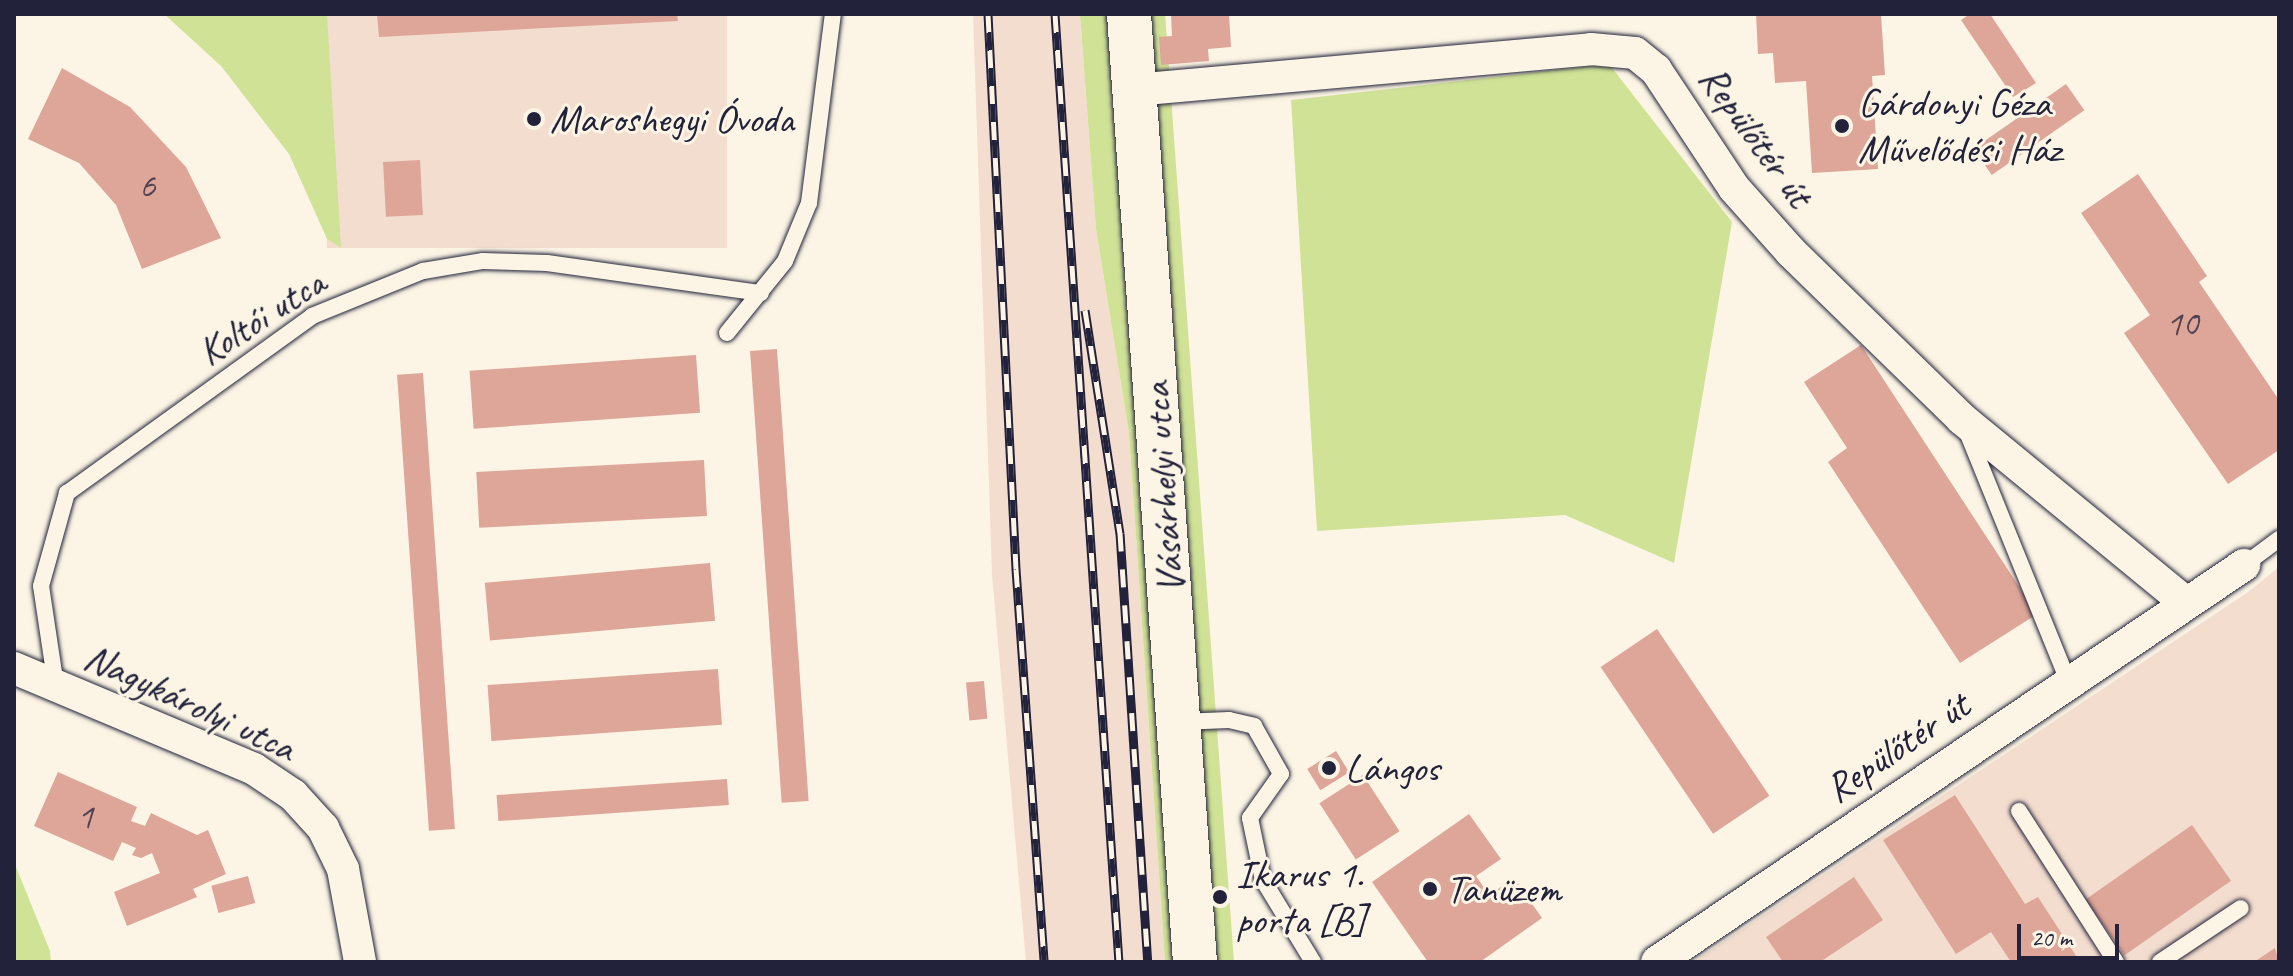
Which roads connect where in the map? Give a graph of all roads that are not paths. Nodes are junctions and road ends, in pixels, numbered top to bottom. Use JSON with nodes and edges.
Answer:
{"nodes":[{"id":1,"x":833,"y":14,"type":"edge"},
{"id":2,"x":1129,"y":14,"type":"edge"},
{"id":3,"x":1134,"y":90,"type":"junction"},
{"id":4,"x":761,"y":293,"type":"junction"},
{"id":5,"x":727,"y":333,"type":"dead end"},
{"id":6,"x":1962,"y":419,"type":"junction"},
{"id":7,"x":2279,"y":539,"type":"edge"},
{"id":8,"x":2244,"y":565,"type":"joint"},
{"id":9,"x":2186,"y":603,"type":"junction"},
{"id":10,"x":14,"y":668,"type":"edge"},
{"id":11,"x":2068,"y":681,"type":"junction"},
{"id":12,"x":56,"y":686,"type":"junction"},
{"id":13,"x":1180,"y":722,"type":"junction"},
{"id":14,"x":2019,"y":811,"type":"dead end"},
{"id":15,"x":2241,"y":908,"type":"dead end"},
{"id":16,"x":360,"y":962,"type":"edge"},
{"id":17,"x":1195,"y":962,"type":"edge"},
{"id":18,"x":1313,"y":962,"type":"edge"},
{"id":19,"x":1657,"y":962,"type":"edge"},
{"id":20,"x":2116,"y":962,"type":"edge"},
{"id":21,"x":2160,"y":962,"type":"edge"}],
"edges":[{"from":1,"to":4,"type":"lane"},
{"from":2,"to":3,"type":"street","name":"Vásárhelyi utca"},
{"from":3,"to":6,"type":"street","name":"Repülőtér út"},
{"from":3,"to":13,"type":"street","name":"Vásárhelyi utca"},
{"from":4,"to":5,"type":"lane"},
{"from":4,"to":12,"type":"lane","name":"Koltói utca"},
{"from":6,"to":9,"type":"street","name":"Repülőtér út"},
{"from":6,"to":11,"type":"lane"},
{"from":7,"to":8,"type":"lane"},
{"from":8,"to":9,"type":"street","name":"Repülőtér út"},
{"from":9,"to":11,"type":"street","name":"Repülőtér út"},
{"from":10,"to":12,"type":"street","name":"Nagykárolyi utca"},
{"from":11,"to":19,"type":"street","name":"Repülőtér út"},
{"from":12,"to":16,"type":"street","name":"Nagykárolyi utca"},
{"from":13,"to":17,"type":"street","name":"Vásárhelyi utca"},
{"from":13,"to":18,"type":"lane"},
{"from":14,"to":20,"type":"lane"},
{"from":15,"to":21,"type":"lane"}]}
